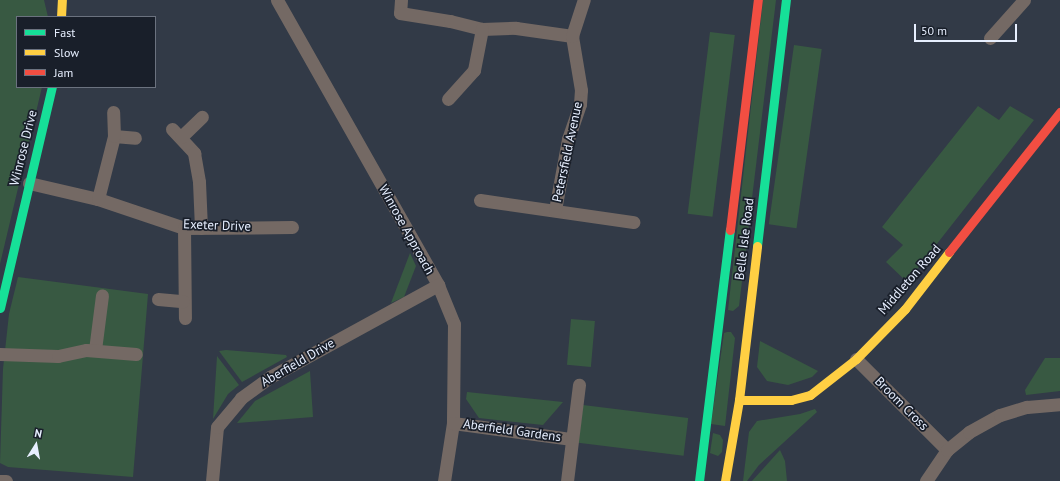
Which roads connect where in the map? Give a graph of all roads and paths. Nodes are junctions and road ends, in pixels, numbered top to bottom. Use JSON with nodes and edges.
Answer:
{"nodes":[{"id":1,"x":62,"y":0,"type":"edge"},
{"id":2,"x":276,"y":0,"type":"edge"},
{"id":3,"x":402,"y":0,"type":"edge"},
{"id":4,"x":584,"y":0,"type":"edge"},
{"id":5,"x":758,"y":0,"type":"edge"},
{"id":6,"x":786,"y":0,"type":"edge"},
{"id":7,"x":1024,"y":0,"type":"edge"},
{"id":8,"x":61,"y":16,"type":"edge"},
{"id":9,"x":482,"y":29,"type":"junction"},
{"id":10,"x":572,"y":36,"type":"junction"},
{"id":11,"x":990,"y":38,"type":"dead end"},
{"id":12,"x":52,"y":88,"type":"edge"},
{"id":13,"x":448,"y":99,"type":"dead end"},
{"id":14,"x":113,"y":112,"type":"dead end"},
{"id":15,"x":1060,"y":112,"type":"edge"},
{"id":16,"x":202,"y":117,"type":"dead end"},
{"id":17,"x":114,"y":136,"type":"junction"},
{"id":18,"x":135,"y":138,"type":"dead end"},
{"id":19,"x":29,"y":183,"type":"junction"},
{"id":20,"x":98,"y":199,"type":"junction"},
{"id":21,"x":480,"y":200,"type":"dead end"},
{"id":22,"x":555,"y":210,"type":"junction"},
{"id":23,"x":633,"y":222,"type":"dead end"},
{"id":24,"x":292,"y":227,"type":"dead end"},
{"id":25,"x":184,"y":228,"type":"junction"},
{"id":26,"x":201,"y":228,"type":"junction"},
{"id":27,"x":438,"y":285,"type":"junction"},
{"id":28,"x":102,"y":295,"type":"dead end"},
{"id":29,"x":158,"y":299,"type":"dead end"},
{"id":30,"x":183,"y":301,"type":"junction"},
{"id":31,"x":0,"y":308,"type":"edge"},
{"id":32,"x":185,"y":318,"type":"dead end"},
{"id":33,"x":718,"y":320,"type":"junction"},
{"id":34,"x":740,"y":323,"type":"junction"},
{"id":35,"x":94,"y":350,"type":"junction"},
{"id":36,"x":0,"y":354,"type":"edge"},
{"id":37,"x":136,"y":354,"type":"dead end"},
{"id":38,"x":856,"y":359,"type":"junction"},
{"id":39,"x":579,"y":385,"type":"dead end"},
{"id":40,"x":739,"y":400,"type":"junction"},
{"id":41,"x":1060,"y":404,"type":"edge"},
{"id":42,"x":453,"y":423,"type":"junction"},
{"id":43,"x":572,"y":439,"type":"junction"},
{"id":44,"x":947,"y":450,"type":"junction"},
{"id":45,"x":701,"y":470,"type":"junction"},
{"id":46,"x":726,"y":477,"type":"edge"},
{"id":47,"x":0,"y":480,"type":"edge"},
{"id":48,"x":6,"y":481,"type":"edge"},
{"id":49,"x":212,"y":481,"type":"edge"},
{"id":50,"x":444,"y":481,"type":"edge"},
{"id":51,"x":567,"y":481,"type":"edge"},
{"id":52,"x":699,"y":481,"type":"edge"},
{"id":53,"x":926,"y":481,"type":"edge"}],
"edges":[{"from":1,"to":8,"type":"street"},
{"from":2,"to":27,"type":"street","name":"Winrose Approach"},
{"from":3,"to":9,"type":"street"},
{"from":4,"to":10,"type":"street","name":"Petersfield Avenue"},
{"from":5,"to":33,"type":"street","name":"Belle Isle Road"},
{"from":6,"to":34,"type":"street","name":"Belle Isle Road"},
{"from":7,"to":11,"type":"street"},
{"from":9,"to":10,"type":"street"},
{"from":9,"to":13,"type":"street"},
{"from":10,"to":22,"type":"street","name":"Petersfield Avenue"},
{"from":12,"to":19,"type":"street","name":"Winrose Drive"},
{"from":14,"to":17,"type":"street"},
{"from":15,"to":38,"type":"street","name":"Middleton Road"},
{"from":16,"to":26,"type":"street"},
{"from":17,"to":18,"type":"street"},
{"from":17,"to":20,"type":"street"},
{"from":19,"to":20,"type":"street","name":"Exeter Drive"},
{"from":19,"to":31,"type":"street","name":"Winrose Drive"},
{"from":20,"to":25,"type":"street","name":"Exeter Drive"},
{"from":21,"to":22,"type":"street","name":"Petersfield Avenue"},
{"from":22,"to":23,"type":"street","name":"Petersfield Avenue"},
{"from":24,"to":26,"type":"street","name":"Exeter Drive"},
{"from":25,"to":26,"type":"street","name":"Exeter Drive"},
{"from":25,"to":30,"type":"street"},
{"from":27,"to":42,"type":"street","name":"Winrose Approach"},
{"from":27,"to":49,"type":"street","name":"Aberfield Drive"},
{"from":28,"to":35,"type":"street"},
{"from":29,"to":30,"type":"street"},
{"from":30,"to":32,"type":"street"},
{"from":33,"to":34,"type":"street"},
{"from":33,"to":45,"type":"street","name":"Belle Isle Road"},
{"from":34,"to":40,"type":"street","name":"Belle Isle Road"},
{"from":35,"to":36,"type":"street"},
{"from":35,"to":37,"type":"street"},
{"from":38,"to":40,"type":"street","name":"Middleton Road"},
{"from":38,"to":44,"type":"street","name":"Broom Cross"},
{"from":39,"to":43,"type":"street","name":"Aberfield Gardens"},
{"from":40,"to":46,"type":"street","name":"Belle Isle Road"},
{"from":41,"to":44,"type":"street"},
{"from":42,"to":43,"type":"street","name":"Aberfield Gardens"},
{"from":42,"to":50,"type":"street","name":"Winrose Approach"},
{"from":43,"to":51,"type":"street","name":"Aberfield Gardens"},
{"from":44,"to":53,"type":"street"},
{"from":45,"to":46,"type":"street"},
{"from":45,"to":52,"type":"street","name":"Belle Isle Road"},
{"from":47,"to":48,"type":"street"}]}
